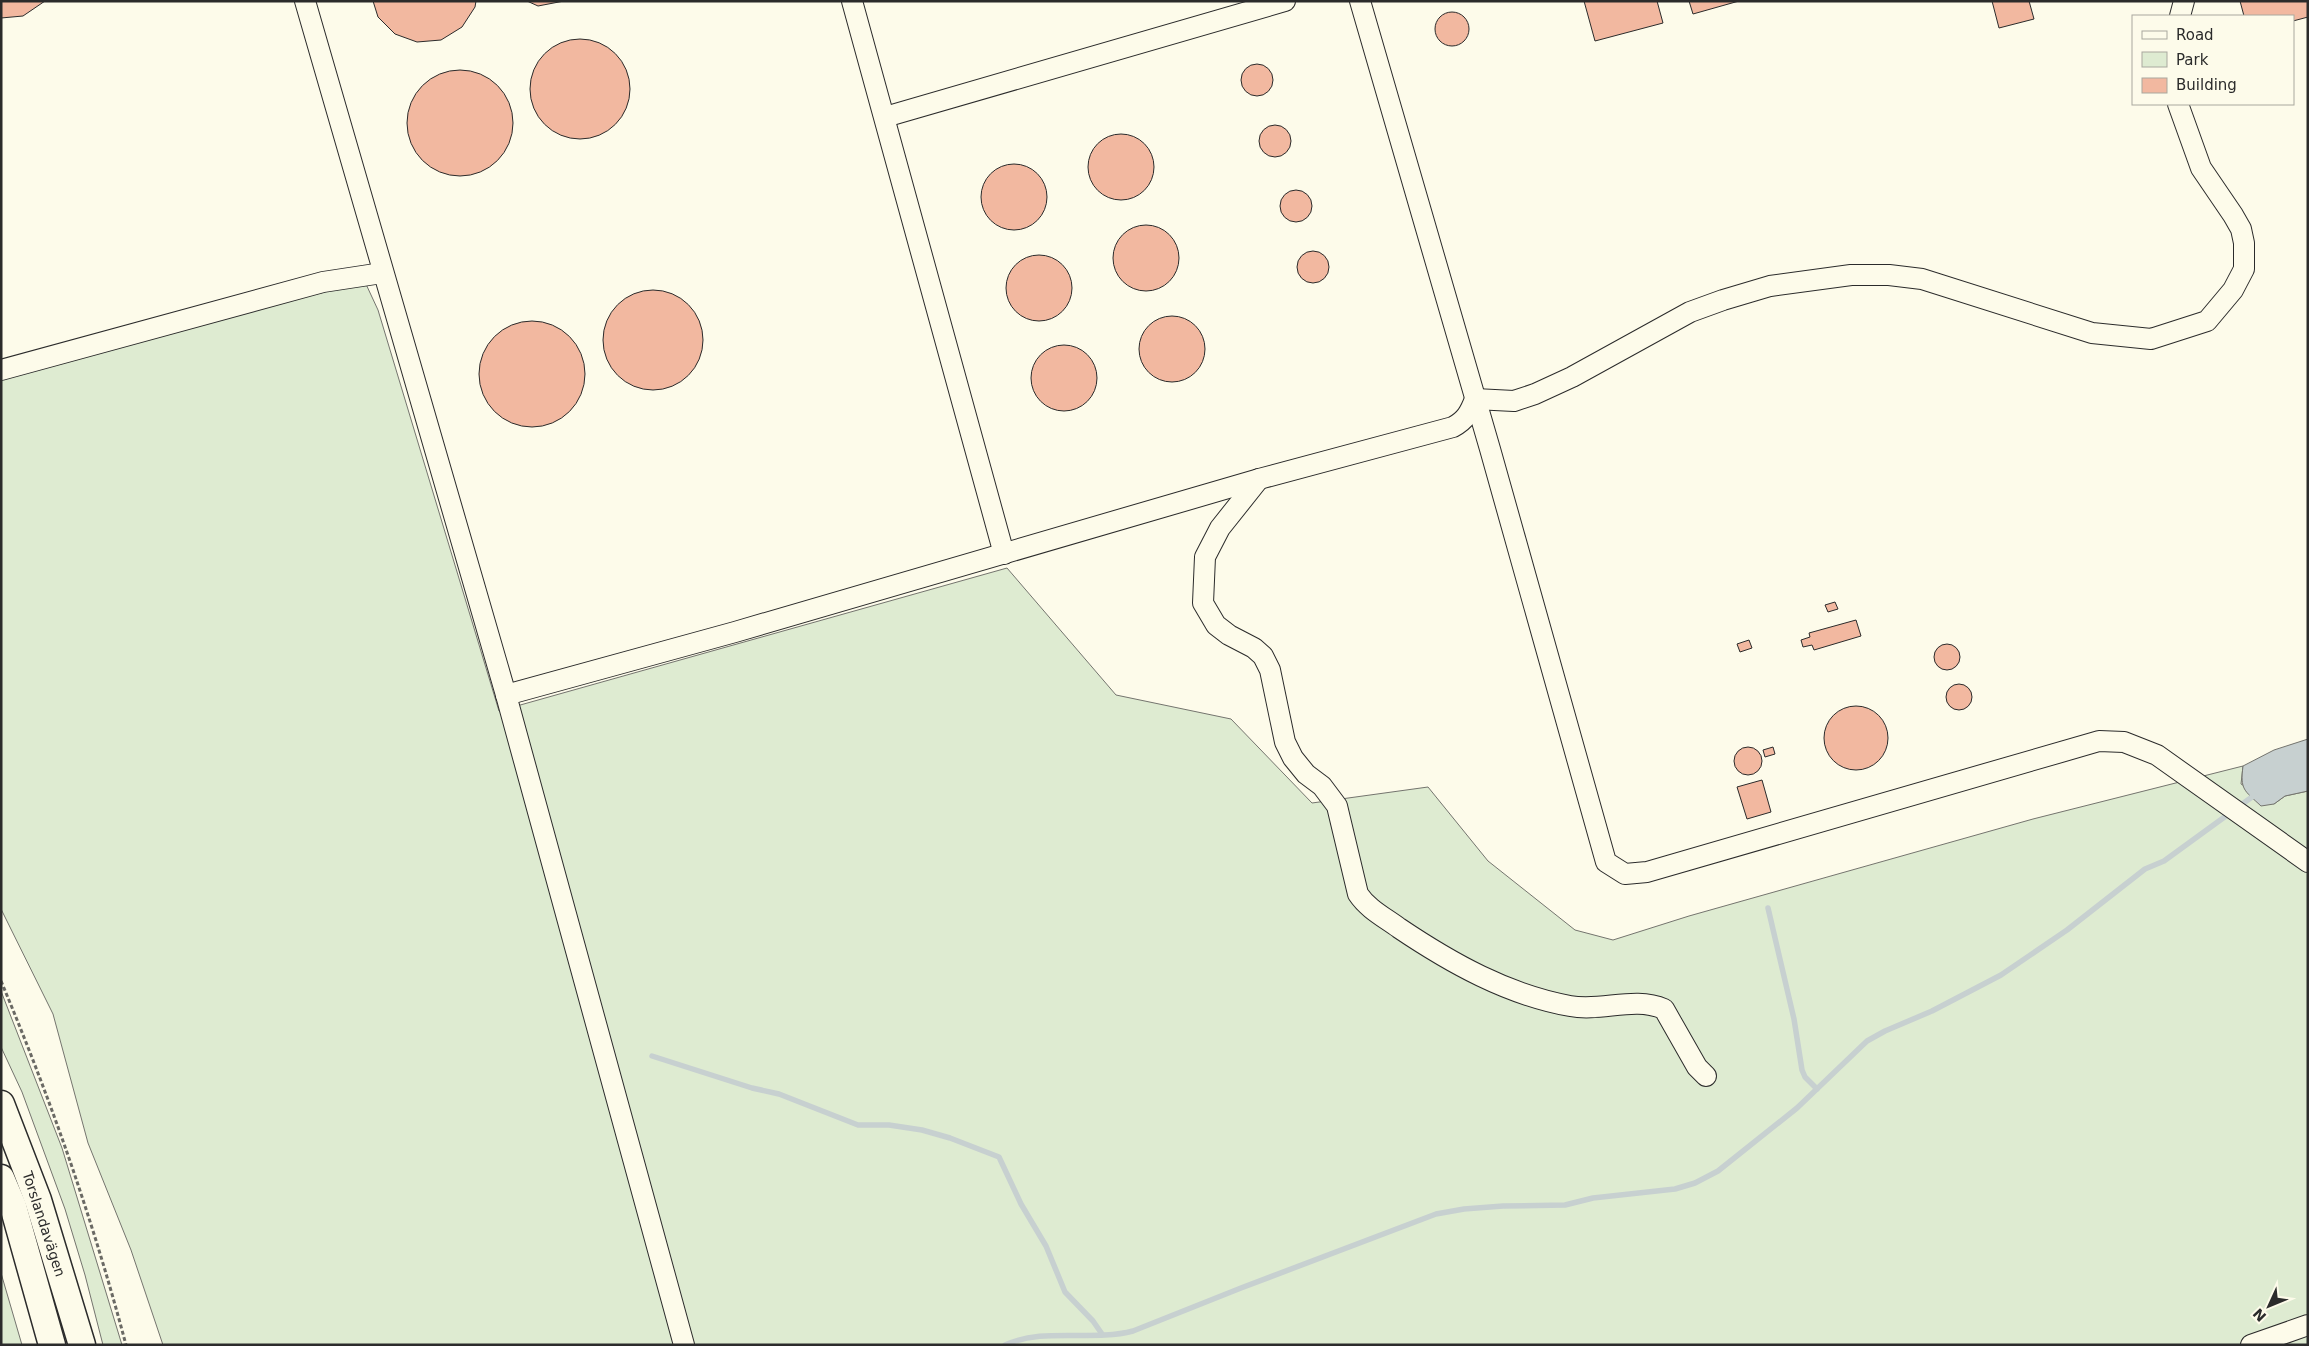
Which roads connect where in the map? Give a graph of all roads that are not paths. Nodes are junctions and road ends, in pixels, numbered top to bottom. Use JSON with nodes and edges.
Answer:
{"nodes":[{"id":1,"x":305,"y":1,"type":"edge"},
{"id":2,"x":852,"y":1,"type":"edge"},
{"id":3,"x":1285,"y":1,"type":"edge"},
{"id":4,"x":1360,"y":1,"type":"edge"},
{"id":5,"x":2184,"y":1,"type":"edge"},
{"id":6,"x":2180,"y":15,"type":"edge"},
{"id":7,"x":2178,"y":105,"type":"edge"},
{"id":8,"x":885,"y":117,"type":"junction"},
{"id":9,"x":382,"y":273,"type":"junction"},
{"id":10,"x":1,"y":370,"type":"edge"},
{"id":11,"x":1476,"y":399,"type":"junction"},
{"id":12,"x":1259,"y":480,"type":"junction"},
{"id":13,"x":1004,"y":554,"type":"junction"},
{"id":14,"x":506,"y":696,"type":"junction"},
{"id":15,"x":2308,"y":862,"type":"edge"},
{"id":16,"x":1706,"y":1076,"type":"dead end"},
{"id":17,"x":1,"y":1104,"type":"edge"},
{"id":18,"x":1,"y":1178,"type":"edge"},
{"id":19,"x":2308,"y":1325,"type":"edge"},
{"id":20,"x":52,"y":1345,"type":"edge"},
{"id":21,"x":82,"y":1345,"type":"edge"},
{"id":22,"x":684,"y":1345,"type":"edge"},
{"id":23,"x":2250,"y":1345,"type":"edge"}],
"edges":[{"from":1,"to":9,"type":"street"},
{"from":2,"to":8,"type":"street"},
{"from":3,"to":8,"type":"street"},
{"from":4,"to":11,"type":"street"},
{"from":5,"to":6,"type":"street"},
{"from":7,"to":11,"type":"street"},
{"from":8,"to":13,"type":"street"},
{"from":9,"to":10,"type":"street"},
{"from":9,"to":14,"type":"street"},
{"from":11,"to":12,"type":"street"},
{"from":11,"to":15,"type":"street"},
{"from":12,"to":13,"type":"street"},
{"from":12,"to":16,"type":"street"},
{"from":13,"to":14,"type":"street"},
{"from":14,"to":22,"type":"street"},
{"from":17,"to":21,"type":"main road","name":"Torslandavägen"},
{"from":18,"to":20,"type":"main road","name":"Torslandavägen"},
{"from":19,"to":23,"type":"street"}]}
